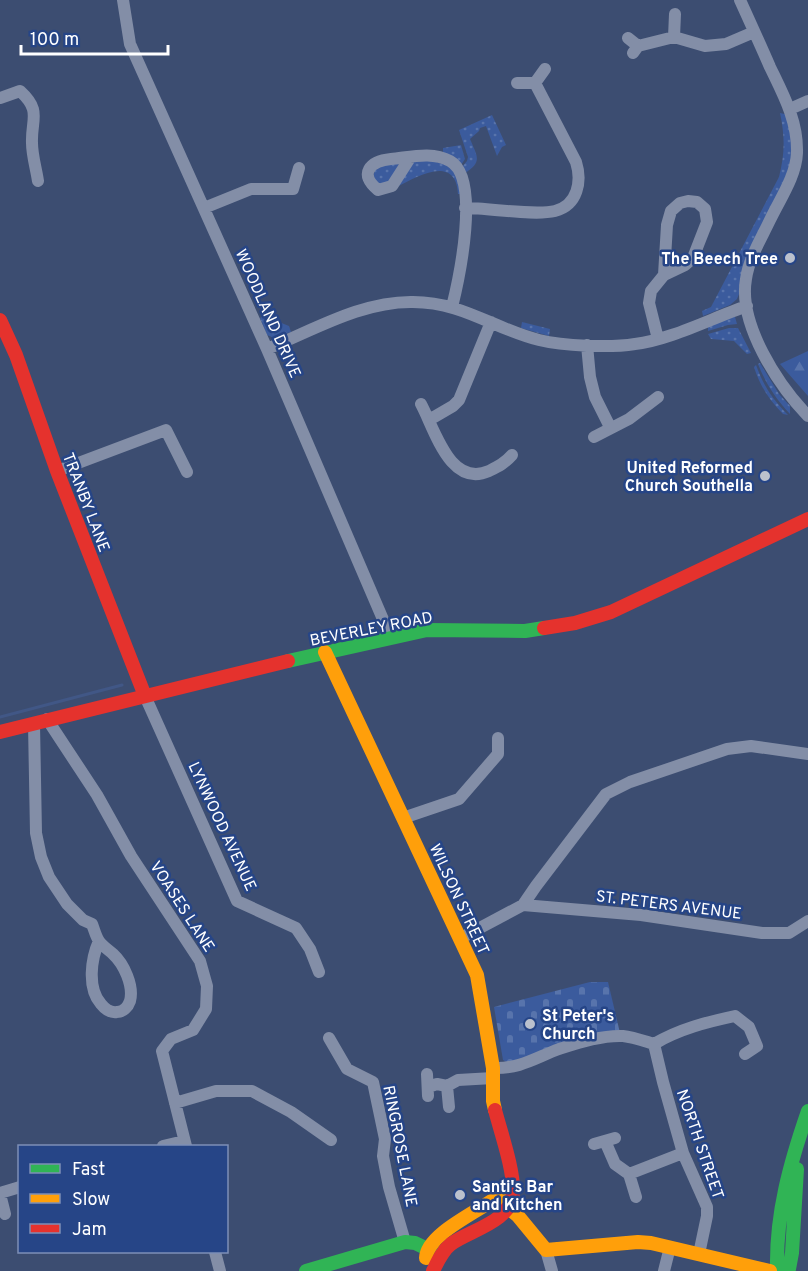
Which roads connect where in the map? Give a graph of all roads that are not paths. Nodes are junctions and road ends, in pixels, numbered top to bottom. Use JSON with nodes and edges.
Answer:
{"nodes":[{"id":1,"x":123,"y":0,"type":"edge"},
{"id":2,"x":740,"y":0,"type":"edge"},
{"id":3,"x":675,"y":14,"type":"dead end"},
{"id":4,"x":754,"y":32,"type":"junction"},
{"id":5,"x":674,"y":37,"type":"junction"},
{"id":6,"x":633,"y":46,"type":"dead end"},
{"id":7,"x":545,"y":69,"type":"dead end"},
{"id":8,"x":517,"y":83,"type":"dead end"},
{"id":9,"x":535,"y":83,"type":"junction"},
{"id":10,"x":0,"y":98,"type":"edge"},
{"id":11,"x":808,"y":101,"type":"edge"},
{"id":12,"x":790,"y":109,"type":"junction"},
{"id":13,"x":410,"y":158,"type":"dead end"},
{"id":14,"x":299,"y":168,"type":"dead end"},
{"id":15,"x":38,"y":181,"type":"dead end"},
{"id":16,"x":204,"y":208,"type":"junction"},
{"id":17,"x":465,"y":208,"type":"junction"},
{"id":18,"x":664,"y":275,"type":"junction"},
{"id":19,"x":747,"y":306,"type":"junction"},
{"id":20,"x":452,"y":307,"type":"junction"},
{"id":21,"x":0,"y":320,"type":"edge"},
{"id":22,"x":491,"y":322,"type":"junction"},
{"id":23,"x":658,"y":339,"type":"junction"},
{"id":24,"x":587,"y":345,"type":"junction"},
{"id":25,"x":267,"y":349,"type":"junction"},
{"id":26,"x":658,"y":397,"type":"dead end"},
{"id":27,"x":421,"y":404,"type":"dead end"},
{"id":28,"x":808,"y":416,"type":"edge"},
{"id":29,"x":429,"y":420,"type":"junction"},
{"id":30,"x":610,"y":428,"type":"junction"},
{"id":31,"x":594,"y":437,"type":"dead end"},
{"id":32,"x":510,"y":463,"type":"dead end"},
{"id":33,"x":57,"y":471,"type":"junction"},
{"id":34,"x":187,"y":472,"type":"dead end"},
{"id":35,"x":808,"y":519,"type":"edge"},
{"id":36,"x":391,"y":638,"type":"junction"},
{"id":37,"x":325,"y":652,"type":"junction"},
{"id":38,"x":145,"y":696,"type":"junction"},
{"id":39,"x":41,"y":721,"type":"junction"},
{"id":40,"x":0,"y":732,"type":"edge"},
{"id":41,"x":499,"y":736,"type":"dead end"},
{"id":42,"x":808,"y":754,"type":"edge"},
{"id":43,"x":403,"y":818,"type":"junction"},
{"id":44,"x":523,"y":905,"type":"junction"},
{"id":45,"x":808,"y":921,"type":"edge"},
{"id":46,"x":461,"y":938,"type":"junction"},
{"id":47,"x":99,"y":941,"type":"junction"},
{"id":48,"x":319,"y":973,"type":"dead end"},
{"id":49,"x":329,"y":1038,"type":"dead end"},
{"id":50,"x":654,"y":1044,"type":"junction"},
{"id":51,"x":745,"y":1054,"type":"dead end"},
{"id":52,"x":493,"y":1073,"type":"junction"},
{"id":53,"x":428,"y":1086,"type":"dead end"},
{"id":54,"x":447,"y":1086,"type":"junction"},
{"id":55,"x":175,"y":1103,"type":"junction"},
{"id":56,"x":448,"y":1107,"type":"dead end"},
{"id":57,"x":808,"y":1112,"type":"edge"},
{"id":58,"x":323,"y":1139,"type":"dead end"},
{"id":59,"x":605,"y":1141,"type":"dead end"},
{"id":60,"x":185,"y":1144,"type":"edge"},
{"id":61,"x":683,"y":1152,"type":"junction"},
{"id":62,"x":629,"y":1174,"type":"junction"},
{"id":63,"x":18,"y":1188,"type":"edge"},
{"id":64,"x":0,"y":1193,"type":"edge"},
{"id":65,"x":636,"y":1197,"type":"dead end"},
{"id":66,"x":503,"y":1204,"type":"junction"},
{"id":67,"x":5,"y":1214,"type":"dead end"},
{"id":68,"x":405,"y":1242,"type":"junction"},
{"id":69,"x":670,"y":1247,"type":"junction"},
{"id":70,"x":427,"y":1248,"type":"junction"},
{"id":71,"x":546,"y":1250,"type":"junction"},
{"id":72,"x":216,"y":1253,"type":"edge"},
{"id":73,"x":699,"y":1254,"type":"junction"},
{"id":74,"x":440,"y":1255,"type":"junction"},
{"id":75,"x":780,"y":1270,"type":"edge"},
{"id":76,"x":220,"y":1271,"type":"edge"},
{"id":77,"x":306,"y":1271,"type":"edge"},
{"id":78,"x":426,"y":1271,"type":"edge"},
{"id":79,"x":433,"y":1271,"type":"edge"},
{"id":80,"x":552,"y":1271,"type":"edge"},
{"id":81,"x":664,"y":1271,"type":"edge"}],
"edges":[{"from":1,"to":16,"type":"street","name":"WOODLAND DRIVE"},
{"from":2,"to":4,"type":"street"},
{"from":3,"to":5,"type":"street"},
{"from":4,"to":5,"type":"street"},
{"from":4,"to":12,"type":"street"},
{"from":5,"to":6,"type":"street"},
{"from":7,"to":9,"type":"street"},
{"from":8,"to":9,"type":"street"},
{"from":9,"to":17,"type":"street"},
{"from":10,"to":15,"type":"street"},
{"from":11,"to":12,"type":"street"},
{"from":12,"to":19,"type":"street"},
{"from":13,"to":17,"type":"street"},
{"from":14,"to":16,"type":"street"},
{"from":16,"to":25,"type":"street","name":"WOODLAND DRIVE"},
{"from":17,"to":20,"type":"street"},
{"from":18,"to":18,"type":"street"},
{"from":18,"to":23,"type":"street"},
{"from":19,"to":23,"type":"street"},
{"from":19,"to":28,"type":"street"},
{"from":20,"to":22,"type":"street"},
{"from":20,"to":25,"type":"street"},
{"from":21,"to":33,"type":"main road","name":"TRANBY LANE"},
{"from":22,"to":24,"type":"street"},
{"from":22,"to":29,"type":"street"},
{"from":23,"to":24,"type":"street"},
{"from":24,"to":30,"type":"street"},
{"from":25,"to":36,"type":"street","name":"WOODLAND DRIVE"},
{"from":26,"to":30,"type":"street"},
{"from":27,"to":29,"type":"street"},
{"from":29,"to":32,"type":"street"},
{"from":30,"to":31,"type":"street"},
{"from":33,"to":34,"type":"street"},
{"from":33,"to":38,"type":"main road","name":"TRANBY LANE"},
{"from":35,"to":36,"type":"main road","name":"BEVERLEY ROAD"},
{"from":36,"to":37,"type":"main road","name":"BEVERLEY ROAD"},
{"from":37,"to":38,"type":"main road","name":"BEVERLEY ROAD"},
{"from":37,"to":43,"type":"main road","name":"WILSON STREET"},
{"from":38,"to":39,"type":"main road","name":"BEVERLEY ROAD"},
{"from":38,"to":48,"type":"street","name":"LYNWOOD AVENUE"},
{"from":39,"to":40,"type":"main road","name":"BEVERLEY ROAD"},
{"from":39,"to":47,"type":"street"},
{"from":39,"to":55,"type":"street","name":"VOASES LANE"},
{"from":41,"to":43,"type":"street"},
{"from":42,"to":44,"type":"street"},
{"from":43,"to":46,"type":"main road","name":"WILSON STREET"},
{"from":44,"to":45,"type":"street","name":"ST. PETERS AVENUE"},
{"from":44,"to":46,"type":"street"},
{"from":46,"to":52,"type":"main road","name":"WILSON STREET"},
{"from":47,"to":47,"type":"street"},
{"from":49,"to":68,"type":"street","name":"RINGROSE LANE"},
{"from":50,"to":51,"type":"street"},
{"from":50,"to":52,"type":"street"},
{"from":50,"to":61,"type":"street","name":"NORTH STREET"},
{"from":52,"to":54,"type":"street"},
{"from":52,"to":66,"type":"main road","name":"WILSON STREET"},
{"from":53,"to":54,"type":"street"},
{"from":54,"to":56,"type":"street"},
{"from":55,"to":58,"type":"street"},
{"from":55,"to":60,"type":"street","name":"VOASES LANE"},
{"from":57,"to":75,"type":"main road"},
{"from":59,"to":62,"type":"street"},
{"from":61,"to":62,"type":"street"},
{"from":61,"to":73,"type":"street","name":"NORTH STREET"},
{"from":62,"to":65,"type":"street"},
{"from":63,"to":64,"type":"street"},
{"from":64,"to":67,"type":"street"},
{"from":66,"to":70,"type":"main road","name":"WILSON STREET"},
{"from":66,"to":71,"type":"main road"},
{"from":66,"to":74,"type":"main road","name":"WILSON STREET"},
{"from":68,"to":70,"type":"main road"},
{"from":68,"to":77,"type":"main road"},
{"from":69,"to":71,"type":"main road"},
{"from":69,"to":73,"type":"main road"},
{"from":69,"to":81,"type":"street"},
{"from":70,"to":74,"type":"main road"},
{"from":70,"to":78,"type":"main road"},
{"from":71,"to":80,"type":"street"},
{"from":72,"to":76,"type":"street"},
{"from":73,"to":75,"type":"main road"},
{"from":74,"to":79,"type":"main road","name":"WILSON STREET"}]}
